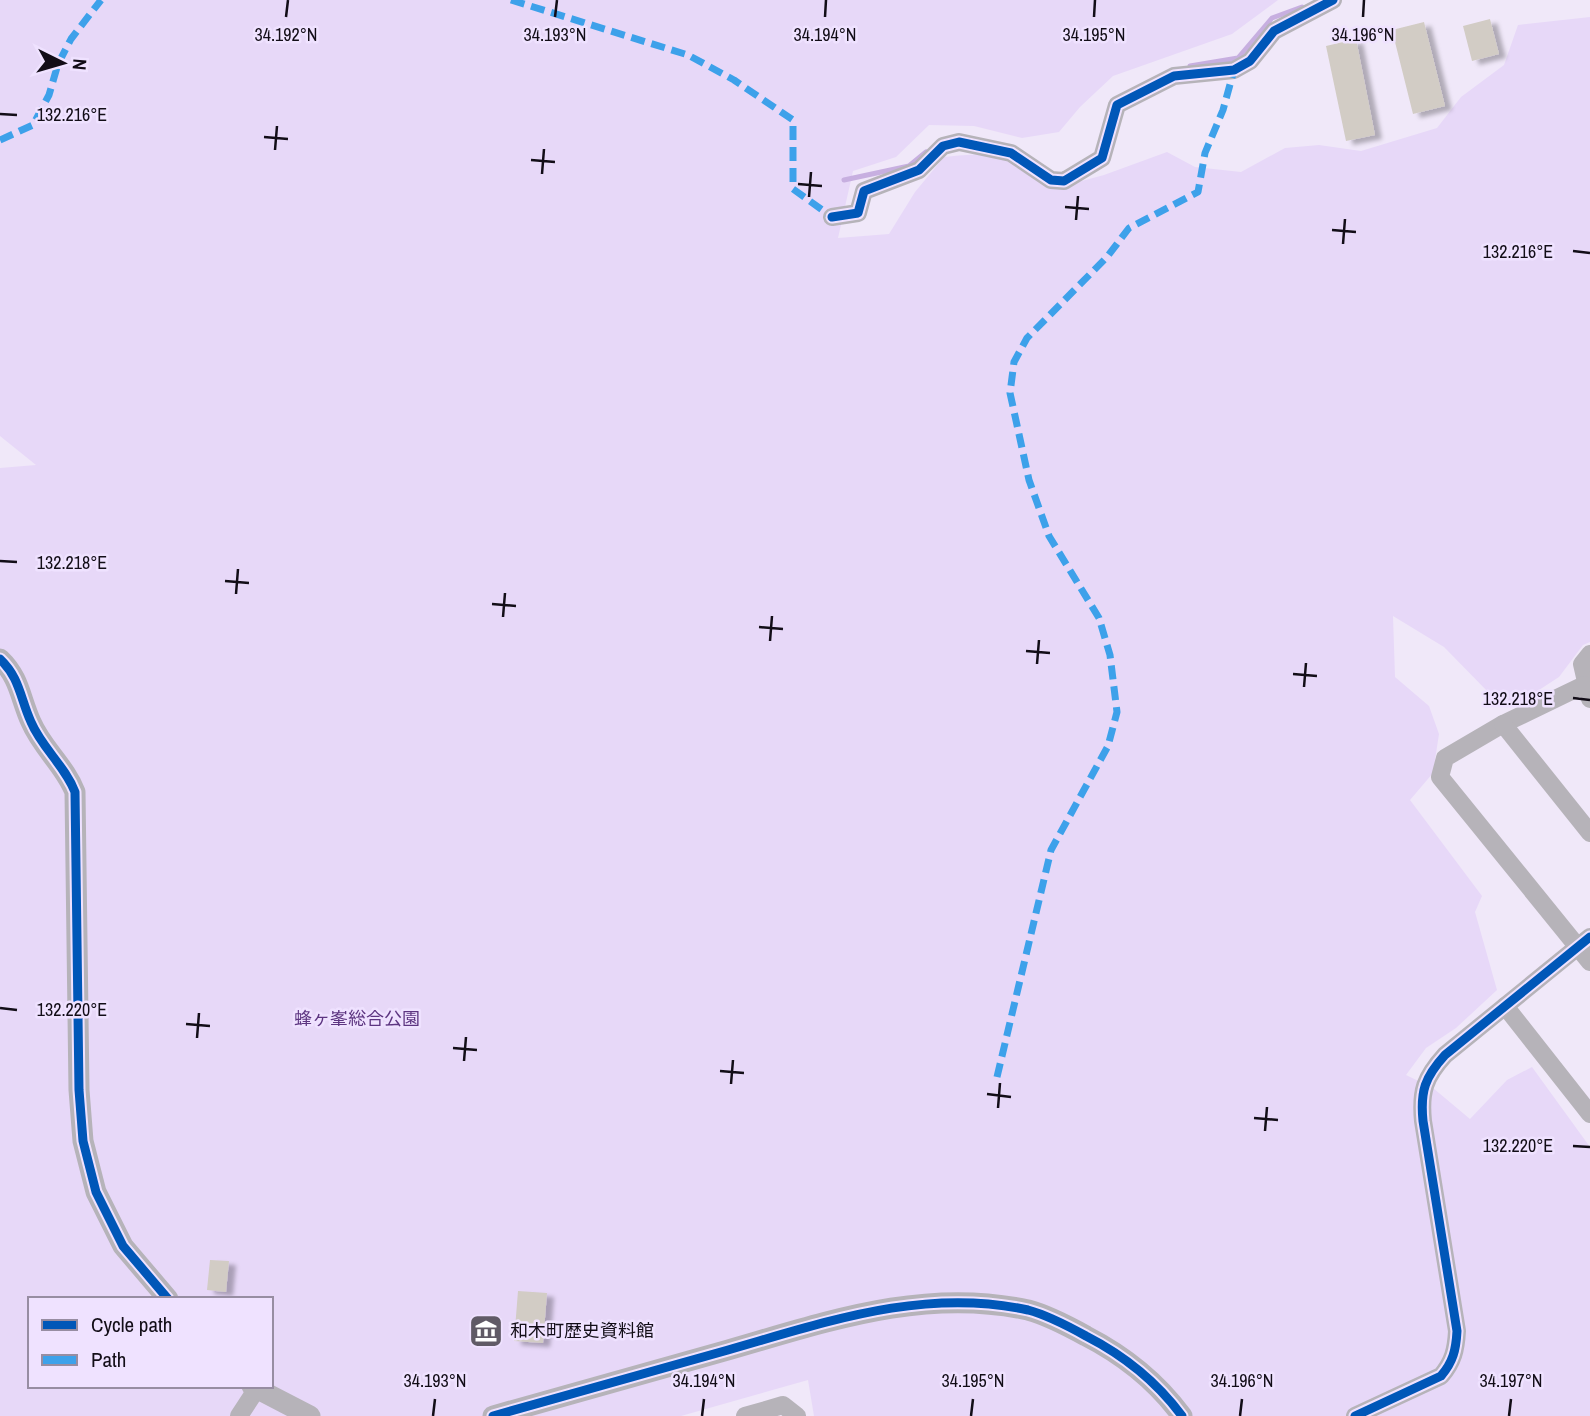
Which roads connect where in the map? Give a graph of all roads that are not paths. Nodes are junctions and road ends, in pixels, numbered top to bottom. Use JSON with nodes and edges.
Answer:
{"nodes":[{"id":1,"x":1333,"y":0,"type":"edge"},
{"id":2,"x":832,"y":217,"type":"dead end"},
{"id":3,"x":1590,"y":654,"type":"edge"},
{"id":4,"x":0,"y":659,"type":"edge"},
{"id":5,"x":1587,"y":692,"type":"edge"},
{"id":6,"x":1503,"y":724,"type":"junction"},
{"id":7,"x":1590,"y":833,"type":"edge"},
{"id":8,"x":1584,"y":942,"type":"edge"},
{"id":9,"x":1590,"y":962,"type":"edge"},
{"id":10,"x":1505,"y":1006,"type":"junction"},
{"id":11,"x":1590,"y":1114,"type":"edge"},
{"id":12,"x":166,"y":1297,"type":"edge"},
{"id":13,"x":254,"y":1388,"type":"edge"},
{"id":14,"x":239,"y":1416,"type":"edge"},
{"id":15,"x":310,"y":1416,"type":"edge"},
{"id":16,"x":494,"y":1416,"type":"edge"},
{"id":17,"x":745,"y":1416,"type":"edge"},
{"id":18,"x":797,"y":1416,"type":"edge"},
{"id":19,"x":1182,"y":1416,"type":"edge"},
{"id":20,"x":1355,"y":1416,"type":"edge"}],
"edges":[{"from":1,"to":2,"type":"street"},
{"from":3,"to":5,"type":"street"},
{"from":4,"to":12,"type":"street"},
{"from":5,"to":6,"type":"street"},
{"from":6,"to":7,"type":"street"},
{"from":6,"to":8,"type":"street"},
{"from":8,"to":9,"type":"street"},
{"from":8,"to":10,"type":"street"},
{"from":10,"to":11,"type":"street"},
{"from":10,"to":20,"type":"street"},
{"from":13,"to":14,"type":"street"},
{"from":13,"to":15,"type":"street"},
{"from":16,"to":19,"type":"street"},
{"from":17,"to":18,"type":"street"}]}
